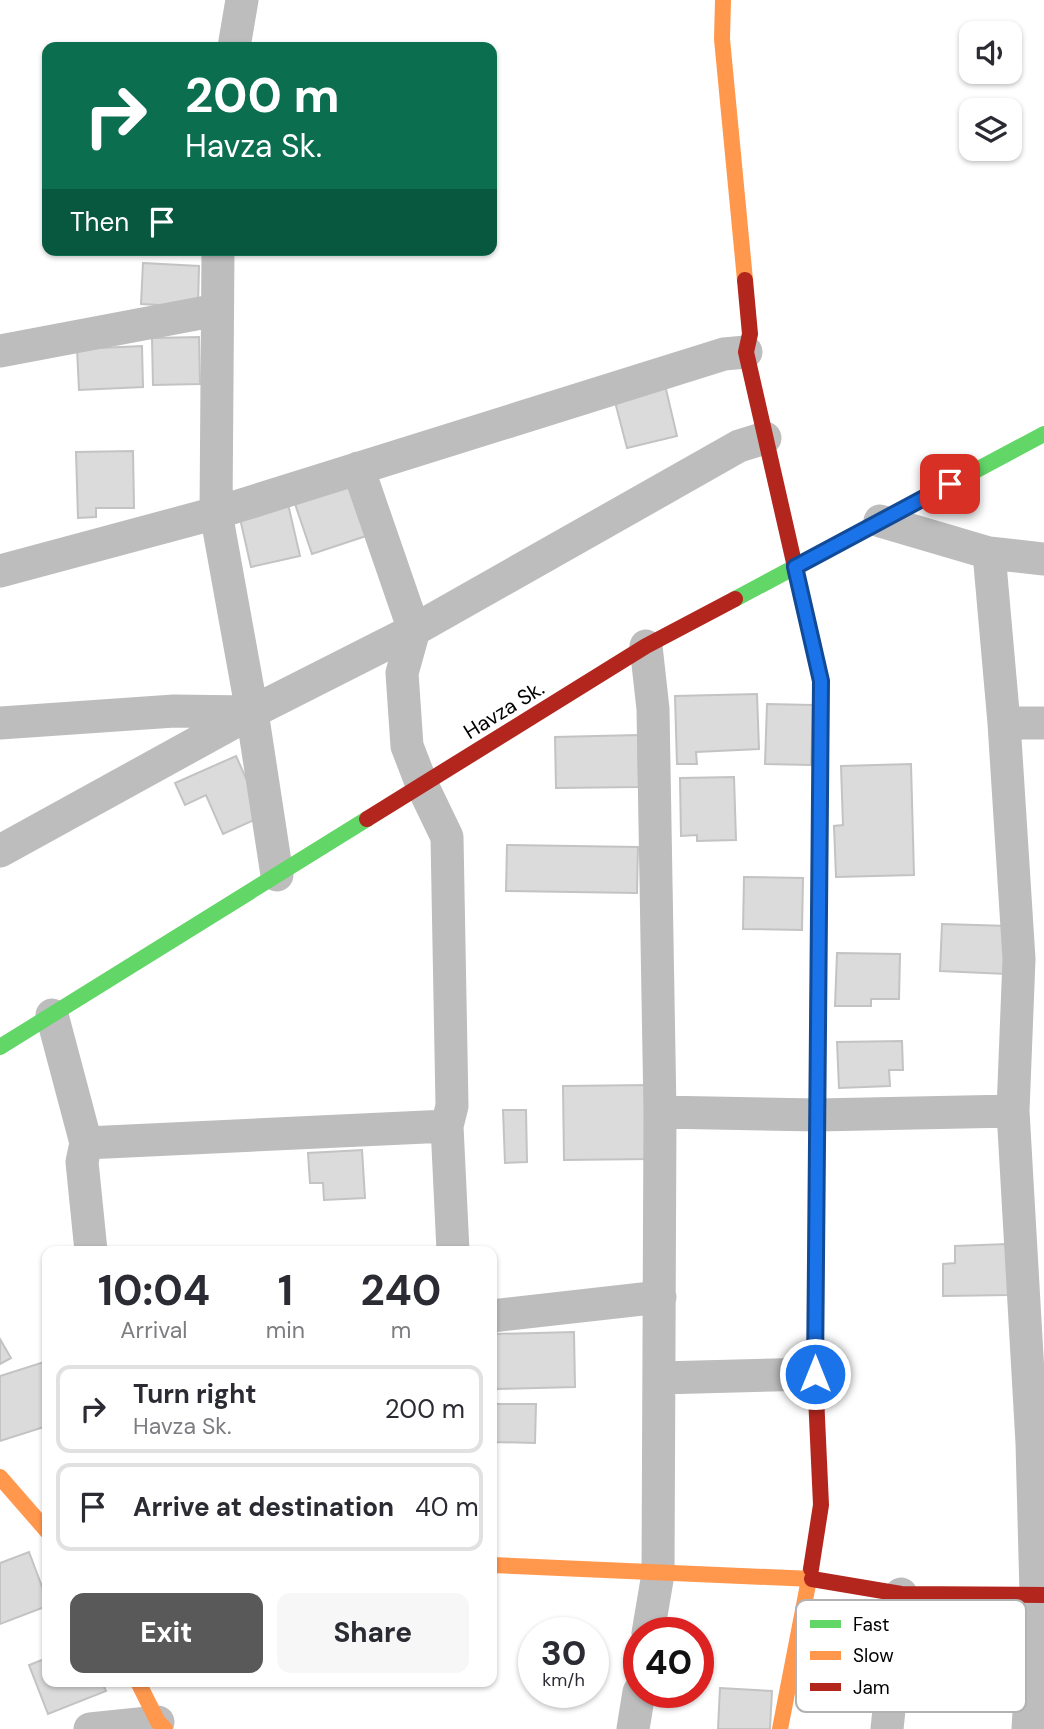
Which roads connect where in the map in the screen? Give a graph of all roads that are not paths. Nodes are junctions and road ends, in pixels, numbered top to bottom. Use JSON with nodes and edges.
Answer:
{"nodes":[{"id":1,"x":242,"y":0,"type":"edge"},
{"id":2,"x":723,"y":0,"type":"edge"},
{"id":3,"x":235,"y":42,"type":"edge"},
{"id":4,"x":218,"y":256,"type":"edge"},
{"id":5,"x":217,"y":310,"type":"junction"},
{"id":6,"x":0,"y":351,"type":"edge"},
{"id":7,"x":746,"y":352,"type":"junction"},
{"id":8,"x":1044,"y":434,"type":"edge"},
{"id":9,"x":765,"y":438,"type":"junction"},
{"id":10,"x":358,"y":468,"type":"junction"},
{"id":11,"x":216,"y":513,"type":"junction"},
{"id":12,"x":880,"y":521,"type":"junction"},
{"id":13,"x":989,"y":553,"type":"junction"},
{"id":14,"x":1044,"y":559,"type":"edge"},
{"id":15,"x":795,"y":567,"type":"junction"},
{"id":16,"x":0,"y":571,"type":"edge"},
{"id":17,"x":414,"y":630,"type":"junction"},
{"id":18,"x":646,"y":646,"type":"junction"},
{"id":19,"x":252,"y":712,"type":"junction"},
{"id":20,"x":0,"y":723,"type":"edge"},
{"id":21,"x":1004,"y":723,"type":"junction"},
{"id":22,"x":1044,"y":723,"type":"edge"},
{"id":23,"x":422,"y":785,"type":"junction"},
{"id":24,"x":0,"y":851,"type":"edge"},
{"id":25,"x":277,"y":875,"type":"junction"},
{"id":26,"x":1032,"y":959,"type":"edge"},
{"id":27,"x":52,"y":1015,"type":"junction"},
{"id":28,"x":1,"y":1043,"type":"edge"},
{"id":29,"x":1013,"y":1111,"type":"junction"},
{"id":30,"x":660,"y":1112,"type":"junction"},
{"id":31,"x":817,"y":1115,"type":"junction"},
{"id":32,"x":447,"y":1126,"type":"junction"},
{"id":33,"x":86,"y":1143,"type":"junction"},
{"id":34,"x":1032,"y":1201,"type":"edge"},
{"id":35,"x":90,"y":1246,"type":"edge"},
{"id":36,"x":453,"y":1246,"type":"edge"},
{"id":37,"x":660,"y":1297,"type":"junction"},
{"id":38,"x":497,"y":1315,"type":"edge"},
{"id":39,"x":815,"y":1374,"type":"junction"},
{"id":40,"x":660,"y":1378,"type":"junction"},
{"id":41,"x":1038,"y":1443,"type":"edge"},
{"id":42,"x":0,"y":1477,"type":"edge"},
{"id":43,"x":42,"y":1525,"type":"edge"},
{"id":44,"x":497,"y":1565,"type":"edge"},
{"id":45,"x":658,"y":1574,"type":"junction"},
{"id":46,"x":810,"y":1579,"type":"junction"},
{"id":47,"x":901,"y":1594,"type":"junction"},
{"id":48,"x":1040,"y":1594,"type":"edge"},
{"id":49,"x":806,"y":1600,"type":"edge"},
{"id":50,"x":900,"y":1600,"type":"edge"},
{"id":51,"x":651,"y":1617,"type":"edge"},
{"id":52,"x":796,"y":1649,"type":"edge"},
{"id":53,"x":141,"y":1687,"type":"edge"},
{"id":54,"x":636,"y":1708,"type":"edge"},
{"id":55,"x":161,"y":1726,"type":"edge"},
{"id":56,"x":90,"y":1729,"type":"edge"},
{"id":57,"x":633,"y":1729,"type":"edge"},
{"id":58,"x":780,"y":1729,"type":"edge"},
{"id":59,"x":1028,"y":1729,"type":"edge"}],
"edges":[{"from":1,"to":3,"type":"street"},
{"from":2,"to":7,"type":"street"},
{"from":4,"to":5,"type":"street"},
{"from":5,"to":6,"type":"street"},
{"from":5,"to":11,"type":"street"},
{"from":7,"to":9,"type":"street"},
{"from":7,"to":10,"type":"street"},
{"from":8,"to":12,"type":"street","name":"Havza Sk."},
{"from":9,"to":15,"type":"street"},
{"from":9,"to":17,"type":"street"},
{"from":10,"to":11,"type":"street"},
{"from":10,"to":17,"type":"street"},
{"from":11,"to":16,"type":"street"},
{"from":11,"to":19,"type":"street"},
{"from":12,"to":13,"type":"street"},
{"from":12,"to":15,"type":"street","name":"Havza Sk."},
{"from":13,"to":14,"type":"street"},
{"from":13,"to":21,"type":"street"},
{"from":15,"to":18,"type":"street","name":"Havza Sk."},
{"from":15,"to":31,"type":"street"},
{"from":17,"to":19,"type":"street"},
{"from":17,"to":23,"type":"street"},
{"from":18,"to":23,"type":"street","name":"Havza Sk."},
{"from":18,"to":30,"type":"street"},
{"from":19,"to":20,"type":"street"},
{"from":19,"to":24,"type":"street"},
{"from":19,"to":25,"type":"street"},
{"from":21,"to":22,"type":"street"},
{"from":21,"to":26,"type":"street"},
{"from":23,"to":25,"type":"street","name":"Havza Sk."},
{"from":23,"to":32,"type":"street"},
{"from":25,"to":27,"type":"street","name":"Havza Sk."},
{"from":26,"to":29,"type":"street"},
{"from":27,"to":28,"type":"street","name":"Havza Sk."},
{"from":27,"to":33,"type":"street"},
{"from":29,"to":31,"type":"street"},
{"from":29,"to":34,"type":"street"},
{"from":30,"to":31,"type":"street"},
{"from":30,"to":37,"type":"street"},
{"from":31,"to":39,"type":"street"},
{"from":32,"to":33,"type":"street"},
{"from":32,"to":36,"type":"street"},
{"from":33,"to":35,"type":"street"},
{"from":34,"to":41,"type":"street"},
{"from":37,"to":38,"type":"street"},
{"from":37,"to":40,"type":"street"},
{"from":39,"to":40,"type":"street"},
{"from":39,"to":46,"type":"street"},
{"from":40,"to":45,"type":"street"},
{"from":41,"to":48,"type":"street"},
{"from":42,"to":43,"type":"street"},
{"from":44,"to":45,"type":"street"},
{"from":45,"to":46,"type":"street"},
{"from":45,"to":51,"type":"street"},
{"from":46,"to":47,"type":"street"},
{"from":46,"to":49,"type":"street"},
{"from":47,"to":48,"type":"street"},
{"from":47,"to":50,"type":"street"},
{"from":48,"to":59,"type":"street"},
{"from":52,"to":58,"type":"street"},
{"from":53,"to":55,"type":"street"},
{"from":54,"to":57,"type":"street"},
{"from":55,"to":56,"type":"street"}]}
